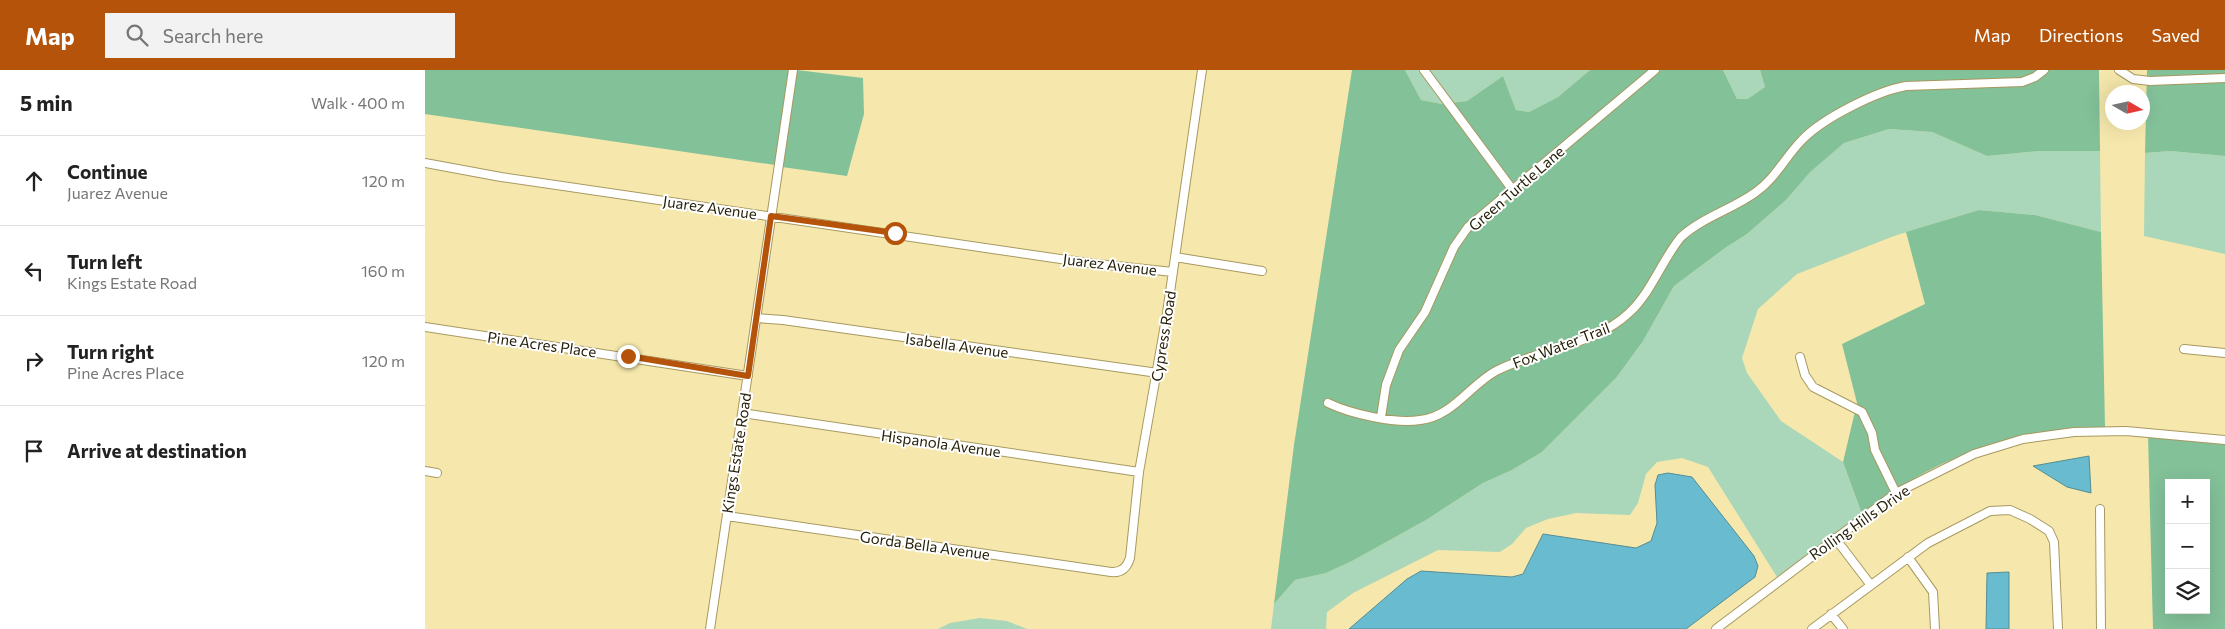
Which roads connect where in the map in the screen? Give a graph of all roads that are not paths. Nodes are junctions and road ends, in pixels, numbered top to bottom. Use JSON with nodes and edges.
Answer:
{"nodes":[{"id":1,"x":793,"y":70,"type":"edge"},
{"id":2,"x":1202,"y":70,"type":"edge"},
{"id":3,"x":1424,"y":70,"type":"edge"},
{"id":4,"x":1655,"y":70,"type":"edge"},
{"id":5,"x":2044,"y":70,"type":"edge"},
{"id":6,"x":2119,"y":70,"type":"edge"},
{"id":7,"x":2225,"y":78,"type":"edge"},
{"id":8,"x":425,"y":163,"type":"edge"},
{"id":9,"x":1512,"y":190,"type":"junction"},
{"id":10,"x":771,"y":216,"type":"junction"},
{"id":11,"x":1175,"y":257,"type":"junction"},
{"id":12,"x":1263,"y":271,"type":"dead end"},
{"id":13,"x":1173,"y":272,"type":"junction"},
{"id":14,"x":756,"y":318,"type":"junction"},
{"id":15,"x":425,"y":327,"type":"edge"},
{"id":16,"x":2184,"y":348,"type":"dead end"},
{"id":17,"x":2225,"y":353,"type":"edge"},
{"id":18,"x":1800,"y":357,"type":"dead end"},
{"id":19,"x":1158,"y":373,"type":"junction"},
{"id":20,"x":748,"y":376,"type":"junction"},
{"id":21,"x":1328,"y":403,"type":"dead end"},
{"id":22,"x":742,"y":413,"type":"junction"},
{"id":23,"x":1381,"y":417,"type":"junction"},
{"id":24,"x":2225,"y":440,"type":"edge"},
{"id":25,"x":425,"y":471,"type":"edge"},
{"id":26,"x":1139,"y":472,"type":"junction"},
{"id":27,"x":437,"y":473,"type":"dead end"},
{"id":28,"x":1896,"y":492,"type":"junction"},
{"id":29,"x":2100,"y":509,"type":"dead end"},
{"id":30,"x":727,"y":516,"type":"junction"},
{"id":31,"x":1835,"y":538,"type":"junction"},
{"id":32,"x":1908,"y":557,"type":"junction"},
{"id":33,"x":1123,"y":570,"type":"joint"},
{"id":34,"x":1870,"y":584,"type":"junction"},
{"id":35,"x":1831,"y":614,"type":"junction"},
{"id":36,"x":710,"y":629,"type":"edge"},
{"id":37,"x":1716,"y":629,"type":"edge"},
{"id":38,"x":1813,"y":629,"type":"edge"},
{"id":39,"x":1843,"y":629,"type":"edge"},
{"id":40,"x":1935,"y":629,"type":"edge"},
{"id":41,"x":2058,"y":629,"type":"edge"},
{"id":42,"x":2101,"y":629,"type":"edge"}],
"edges":[{"from":1,"to":10,"type":"street","name":"Kings Estate Road"},
{"from":2,"to":11,"type":"street","name":"Cypress Road"},
{"from":3,"to":9,"type":"street"},
{"from":4,"to":9,"type":"street","name":"Green Turtle Lane"},
{"from":5,"to":23,"type":"street","name":"Fox Water Trail"},
{"from":6,"to":7,"type":"street"},
{"from":8,"to":10,"type":"street","name":"Juarez Avenue"},
{"from":9,"to":23,"type":"street","name":"Green Turtle Lane"},
{"from":10,"to":13,"type":"street","name":"Juarez Avenue"},
{"from":10,"to":14,"type":"street","name":"Kings Estate Road"},
{"from":11,"to":12,"type":"street","name":"Juarez Avenue"},
{"from":11,"to":13,"type":"street","name":"Cypress Road"},
{"from":13,"to":19,"type":"street","name":"Cypress Road"},
{"from":14,"to":19,"type":"street","name":"Isabella Avenue"},
{"from":14,"to":20,"type":"street","name":"Kings Estate Road"},
{"from":15,"to":20,"type":"street","name":"Pine Acres Place"},
{"from":16,"to":17,"type":"street"},
{"from":18,"to":28,"type":"street"},
{"from":19,"to":26,"type":"street","name":"Cypress Road"},
{"from":20,"to":22,"type":"street","name":"Kings Estate Road"},
{"from":21,"to":23,"type":"street","name":"Fox Water Trail"},
{"from":22,"to":26,"type":"street","name":"Hispanola Avenue"},
{"from":22,"to":30,"type":"street","name":"Kings Estate Road"},
{"from":24,"to":28,"type":"street","name":"Rolling Hills Drive"},
{"from":25,"to":27,"type":"street"},
{"from":26,"to":33,"type":"street","name":"Cypress Road"},
{"from":28,"to":31,"type":"street","name":"Rolling Hills Drive"},
{"from":29,"to":42,"type":"street"},
{"from":30,"to":33,"type":"street","name":"Gorda Bella Avenue"},
{"from":30,"to":36,"type":"street","name":"Kings Estate Road"},
{"from":31,"to":34,"type":"street"},
{"from":31,"to":37,"type":"street","name":"Rolling Hills Drive"},
{"from":32,"to":34,"type":"street"},
{"from":32,"to":40,"type":"street"},
{"from":32,"to":41,"type":"street"},
{"from":34,"to":35,"type":"street"},
{"from":35,"to":38,"type":"street"},
{"from":35,"to":39,"type":"street"}]}
